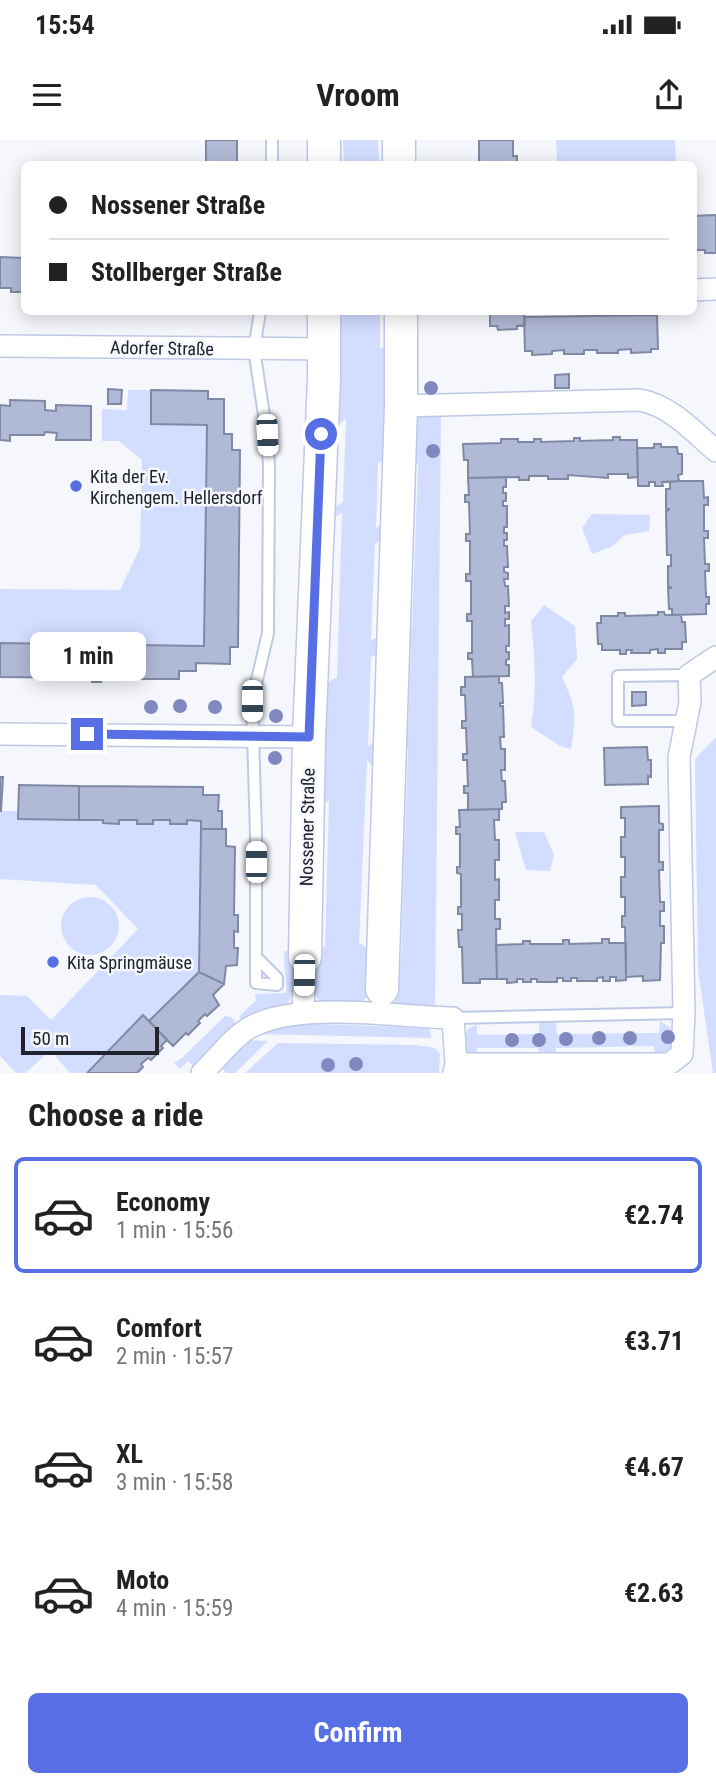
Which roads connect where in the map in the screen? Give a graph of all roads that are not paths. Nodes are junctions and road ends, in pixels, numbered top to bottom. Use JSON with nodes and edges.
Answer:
{"nodes":[{"id":1,"x":272,"y":140,"type":"edge"},
{"id":2,"x":324,"y":140,"type":"edge"},
{"id":3,"x":399,"y":140,"type":"edge"},
{"id":4,"x":272,"y":161,"type":"edge"},
{"id":5,"x":324,"y":161,"type":"edge"},
{"id":6,"x":399,"y":161,"type":"edge"},
{"id":7,"x":716,"y":289,"type":"edge"},
{"id":8,"x":697,"y":290,"type":"edge"},
{"id":9,"x":260,"y":315,"type":"edge"},
{"id":10,"x":324,"y":315,"type":"edge"},
{"id":11,"x":401,"y":315,"type":"edge"},
{"id":12,"x":0,"y":346,"type":"edge"},
{"id":13,"x":254,"y":349,"type":"junction"},
{"id":14,"x":324,"y":349,"type":"junction"},
{"id":15,"x":401,"y":406,"type":"junction"},
{"id":16,"x":716,"y":451,"type":"edge"},
{"id":17,"x":716,"y":656,"type":"edge"},
{"id":18,"x":689,"y":675,"type":"junction"},
{"id":19,"x":685,"y":721,"type":"junction"},
{"id":20,"x":0,"y":733,"type":"edge"},
{"id":21,"x":252,"y":736,"type":"junction"},
{"id":22,"x":309,"y":737,"type":"junction"},
{"id":23,"x":305,"y":957,"type":"joint"},
{"id":24,"x":257,"y":958,"type":"dead end"},
{"id":25,"x":381,"y":1002,"type":"junction"},
{"id":26,"x":303,"y":1013,"type":"junction"},
{"id":27,"x":684,"y":1013,"type":"junction"},
{"id":28,"x":453,"y":1018,"type":"junction"},
{"id":29,"x":455,"y":1068,"type":"edge"},
{"id":30,"x":208,"y":1071,"type":"edge"}],
"edges":[{"from":1,"to":4,"type":"lane"},
{"from":2,"to":5,"type":"street"},
{"from":3,"to":6,"type":"street"},
{"from":7,"to":8,"type":"street"},
{"from":9,"to":13,"type":"lane"},
{"from":10,"to":14,"type":"street","name":"Nossener Straße"},
{"from":11,"to":15,"type":"street"},
{"from":12,"to":13,"type":"street","name":"Adorfer Straße"},
{"from":13,"to":14,"type":"street","name":"Adorfer Straße"},
{"from":13,"to":21,"type":"lane"},
{"from":14,"to":22,"type":"street","name":"Nossener Straße"},
{"from":15,"to":16,"type":"street"},
{"from":15,"to":25,"type":"street"},
{"from":17,"to":18,"type":"street"},
{"from":18,"to":19,"type":"street"},
{"from":18,"to":19,"type":"lane"},
{"from":19,"to":27,"type":"street"},
{"from":20,"to":21,"type":"street"},
{"from":21,"to":22,"type":"street"},
{"from":21,"to":24,"type":"lane"},
{"from":22,"to":23,"type":"street","name":"Nossener Straße"},
{"from":23,"to":26,"type":"street","name":"Nossener Straße"},
{"from":25,"to":26,"type":"street"},
{"from":25,"to":28,"type":"street"},
{"from":26,"to":30,"type":"street"},
{"from":27,"to":28,"type":"lane"},
{"from":27,"to":29,"type":"street"},
{"from":28,"to":29,"type":"street"}]}
